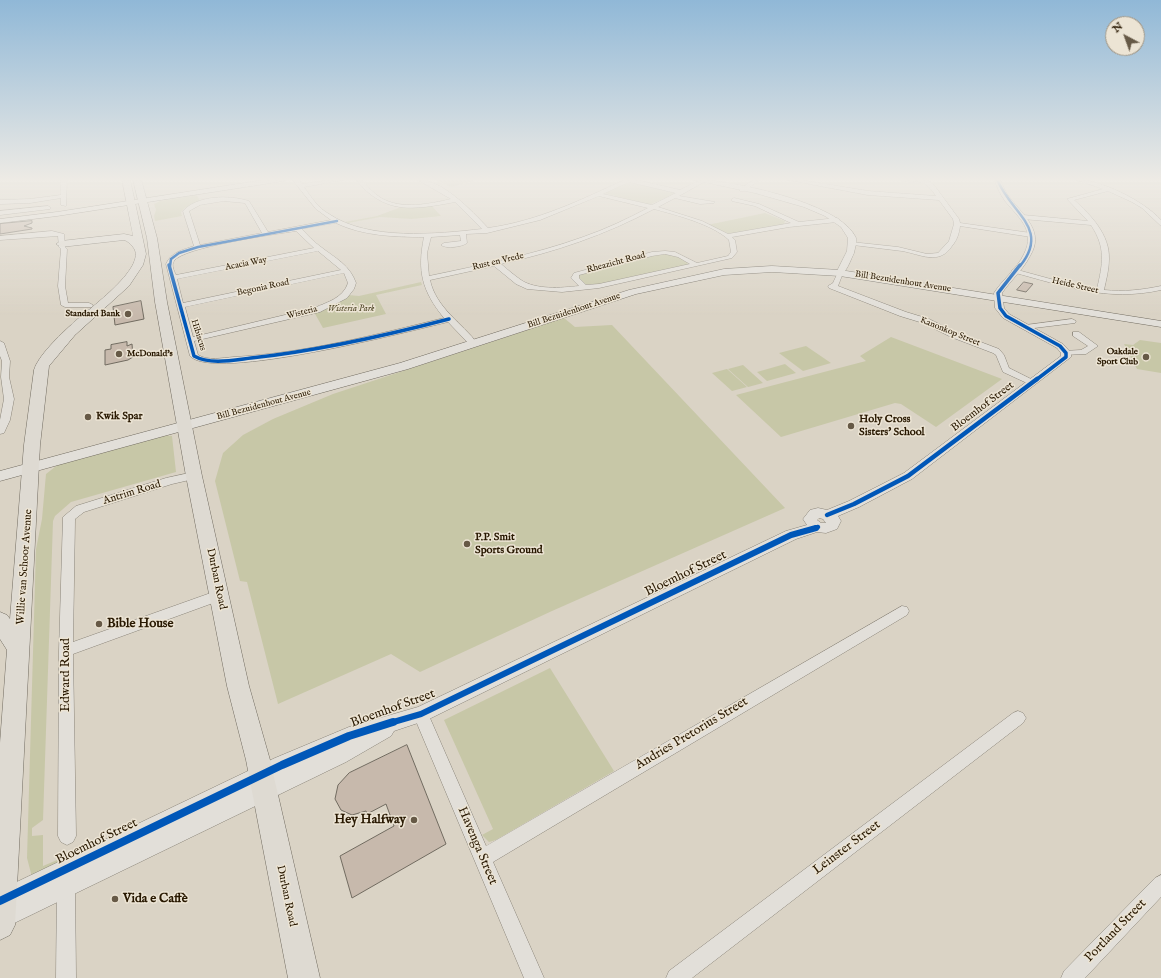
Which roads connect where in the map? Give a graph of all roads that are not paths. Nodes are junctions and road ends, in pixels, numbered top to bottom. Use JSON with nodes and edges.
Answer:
{"nodes":[{"id":1,"x":957,"y":224,"type":"edge"},
{"id":2,"x":135,"y":225,"type":"edge"},
{"id":3,"x":148,"y":225,"type":"edge"},
{"id":4,"x":191,"y":225,"type":"edge"},
{"id":5,"x":260,"y":225,"type":"edge"},
{"id":6,"x":317,"y":225,"type":"edge"},
{"id":7,"x":350,"y":225,"type":"edge"},
{"id":8,"x":481,"y":225,"type":"edge"},
{"id":9,"x":514,"y":225,"type":"edge"},
{"id":10,"x":618,"y":225,"type":"edge"},
{"id":11,"x":703,"y":225,"type":"edge"},
{"id":12,"x":794,"y":225,"type":"edge"},
{"id":13,"x":842,"y":225,"type":"edge"},
{"id":14,"x":961,"y":225,"type":"edge"},
{"id":15,"x":1028,"y":225,"type":"edge"},
{"id":16,"x":1093,"y":225,"type":"edge"},
{"id":17,"x":298,"y":228,"type":"junction"},
{"id":18,"x":487,"y":231,"type":"junction"},
{"id":19,"x":266,"y":234,"type":"junction"},
{"id":20,"x":463,"y":234,"type":"junction"},
{"id":21,"x":428,"y":235,"type":"junction"},
{"id":22,"x":1031,"y":235,"type":"junction"},
{"id":23,"x":727,"y":236,"type":"junction"},
{"id":24,"x":0,"y":238,"type":"edge"},
{"id":25,"x":853,"y":243,"type":"junction"},
{"id":26,"x":61,"y":244,"type":"junction"},
{"id":27,"x":444,"y":245,"type":"dead end"},
{"id":28,"x":198,"y":247,"type":"junction"},
{"id":29,"x":140,"y":249,"type":"junction"},
{"id":30,"x":319,"y":249,"type":"junction"},
{"id":31,"x":495,"y":263,"type":"junction"},
{"id":32,"x":696,"y":265,"type":"junction"},
{"id":33,"x":345,"y":271,"type":"junction"},
{"id":34,"x":841,"y":271,"type":"junction"},
{"id":35,"x":1014,"y":271,"type":"junction"},
{"id":36,"x":173,"y":278,"type":"junction"},
{"id":37,"x":425,"y":279,"type":"junction"},
{"id":38,"x":128,"y":280,"type":"junction"},
{"id":39,"x":585,"y":288,"type":"junction"},
{"id":40,"x":1161,"y":288,"type":"edge"},
{"id":41,"x":1100,"y":292,"type":"junction"},
{"id":42,"x":998,"y":296,"type":"junction"},
{"id":43,"x":90,"y":305,"type":"joint"},
{"id":44,"x":181,"y":306,"type":"junction"},
{"id":45,"x":449,"y":319,"type":"junction"},
{"id":46,"x":1161,"y":319,"type":"edge"},
{"id":47,"x":1072,"y":321,"type":"dead end"},
{"id":48,"x":1161,"y":324,"type":"edge"},
{"id":49,"x":1026,"y":327,"type":"junction"},
{"id":50,"x":1076,"y":334,"type":"dead end"},
{"id":51,"x":190,"y":340,"type":"junction"},
{"id":52,"x":471,"y":341,"type":"junction"},
{"id":53,"x":0,"y":343,"type":"edge"},
{"id":54,"x":1066,"y":353,"type":"junction"},
{"id":55,"x":1032,"y":382,"type":"junction"},
{"id":56,"x":184,"y":422,"type":"junction"},
{"id":57,"x":0,"y":431,"type":"edge"},
{"id":58,"x":31,"y":463,"type":"junction"},
{"id":59,"x":0,"y":467,"type":"edge"},
{"id":60,"x":0,"y":476,"type":"edge"},
{"id":61,"x":194,"y":476,"type":"junction"},
{"id":62,"x":72,"y":514,"type":"joint"},
{"id":63,"x":219,"y":594,"type":"junction"},
{"id":64,"x":902,"y":611,"type":"dead end"},
{"id":65,"x":0,"y":621,"type":"edge"},
{"id":66,"x":19,"y":650,"type":"junction"},
{"id":67,"x":66,"y":651,"type":"junction"},
{"id":68,"x":416,"y":715,"type":"junction"},
{"id":69,"x":1018,"y":718,"type":"dead end"},
{"id":70,"x":262,"y":784,"type":"junction"},
{"id":71,"x":67,"y":836,"type":"dead end"},
{"id":72,"x":483,"y":858,"type":"junction"},
{"id":73,"x":66,"y":878,"type":"junction"},
{"id":74,"x":1161,"y":884,"type":"edge"},
{"id":75,"x":0,"y":913,"type":"edge"},
{"id":76,"x":66,"y":978,"type":"edge"},
{"id":77,"x":304,"y":978,"type":"edge"},
{"id":78,"x":534,"y":978,"type":"edge"},
{"id":79,"x":676,"y":978,"type":"edge"},
{"id":80,"x":1071,"y":978,"type":"edge"}],
"edges":[{"from":1,"to":25,"type":"street"},
{"from":2,"to":29,"type":"main road"},
{"from":3,"to":56,"type":"main road","name":"Durban Road"},
{"from":4,"to":28,"type":"street"},
{"from":5,"to":19,"type":"street"},
{"from":6,"to":17,"type":"street","name":"Hibiscus"},
{"from":7,"to":21,"type":"street"},
{"from":8,"to":18,"type":"street"},
{"from":9,"to":18,"type":"street"},
{"from":10,"to":31,"type":"street","name":"Rust en Vrede"},
{"from":11,"to":23,"type":"street"},
{"from":12,"to":23,"type":"street"},
{"from":13,"to":25,"type":"street"},
{"from":14,"to":22,"type":"street"},
{"from":15,"to":22,"type":"street"},
{"from":16,"to":41,"type":"street"},
{"from":17,"to":19,"type":"street","name":"Hibiscus"},
{"from":17,"to":30,"type":"street","name":"Wisteria"},
{"from":18,"to":20,"type":"street"},
{"from":19,"to":28,"type":"street","name":"Hibiscus"},
{"from":20,"to":21,"type":"street"},
{"from":20,"to":27,"type":"street"},
{"from":21,"to":37,"type":"street"},
{"from":22,"to":35,"type":"street"},
{"from":23,"to":32,"type":"street","name":"Rheazicht Road"},
{"from":24,"to":26,"type":"street"},
{"from":25,"to":34,"type":"street"},
{"from":26,"to":29,"type":"main road"},
{"from":26,"to":43,"type":"street"},
{"from":28,"to":36,"type":"street","name":"Hibiscus"},
{"from":29,"to":38,"type":"main road","name":"Willie van Schoor Avenue"},
{"from":30,"to":33,"type":"street","name":"Wisteria"},
{"from":30,"to":36,"type":"street","name":"Acacia Way"},
{"from":31,"to":37,"type":"street","name":"Rust en Vrede"},
{"from":31,"to":39,"type":"street","name":"Rheazicht Road"},
{"from":32,"to":39,"type":"street","name":"Rheazicht Road"},
{"from":32,"to":39,"type":"street","name":"Rheazicht Road"},
{"from":33,"to":44,"type":"street","name":"Begonia Road"},
{"from":33,"to":51,"type":"street","name":"Wisteria"},
{"from":34,"to":42,"type":"main road","name":"Bill Bezuidenhout Avenue"},
{"from":34,"to":52,"type":"main road","name":"Bill Bezuidenhout Avenue"},
{"from":34,"to":55,"type":"street","name":"Kanonkop Street"},
{"from":35,"to":41,"type":"street","name":"Heide Street"},
{"from":35,"to":42,"type":"street"},
{"from":36,"to":44,"type":"street","name":"Hibiscus"},
{"from":37,"to":45,"type":"street"},
{"from":38,"to":43,"type":"main road"},
{"from":38,"to":58,"type":"main road","name":"Willie van Schoor Avenue"},
{"from":40,"to":41,"type":"street","name":"Heide Street"},
{"from":42,"to":46,"type":"main road","name":"Bill Bezuidenhout Avenue"},
{"from":42,"to":48,"type":"main road","name":"Bill Bezuidenhout Avenue"},
{"from":42,"to":49,"type":"street"},
{"from":44,"to":51,"type":"street","name":"Hibiscus"},
{"from":45,"to":51,"type":"street","name":"Hibiscus"},
{"from":45,"to":52,"type":"street"},
{"from":47,"to":49,"type":"street"},
{"from":49,"to":54,"type":"street"},
{"from":50,"to":54,"type":"street"},
{"from":52,"to":56,"type":"main road","name":"Bill Bezuidenhout Avenue"},
{"from":53,"to":57,"type":"street"},
{"from":54,"to":55,"type":"street","name":"Bloemhof Street"},
{"from":55,"to":68,"type":"street","name":"Bloemhof Street"},
{"from":56,"to":58,"type":"main road","name":"Bill Bezuidenhout Avenue"},
{"from":56,"to":61,"type":"main road","name":"Durban Road"},
{"from":58,"to":59,"type":"main road","name":"Bill Bezuidenhout Avenue"},
{"from":58,"to":60,"type":"main road","name":"Bill Bezuidenhout Avenue"},
{"from":58,"to":66,"type":"main road","name":"Willie van Schoor Avenue"},
{"from":61,"to":62,"type":"street","name":"Antrim Road"},
{"from":61,"to":63,"type":"main road","name":"Durban Road"},
{"from":62,"to":67,"type":"street","name":"Edward Road"},
{"from":63,"to":67,"type":"street"},
{"from":63,"to":70,"type":"main road","name":"Durban Road"},
{"from":64,"to":72,"type":"street","name":"Andries Pretorius Street"},
{"from":65,"to":66,"type":"main road"},
{"from":66,"to":75,"type":"main road","name":"Willie van Schoor Avenue"},
{"from":67,"to":71,"type":"street","name":"Edward Road"},
{"from":68,"to":70,"type":"street","name":"Bloemhof Street"},
{"from":68,"to":72,"type":"street","name":"Havenga Street"},
{"from":69,"to":79,"type":"street","name":"Leinster Street"},
{"from":70,"to":73,"type":"street","name":"Bloemhof Street"},
{"from":70,"to":77,"type":"main road","name":"Durban Road"},
{"from":72,"to":78,"type":"street","name":"Havenga Street"},
{"from":73,"to":75,"type":"street","name":"Bloemhof Street"},
{"from":73,"to":76,"type":"street"},
{"from":74,"to":80,"type":"street","name":"Portland Street"}]}
